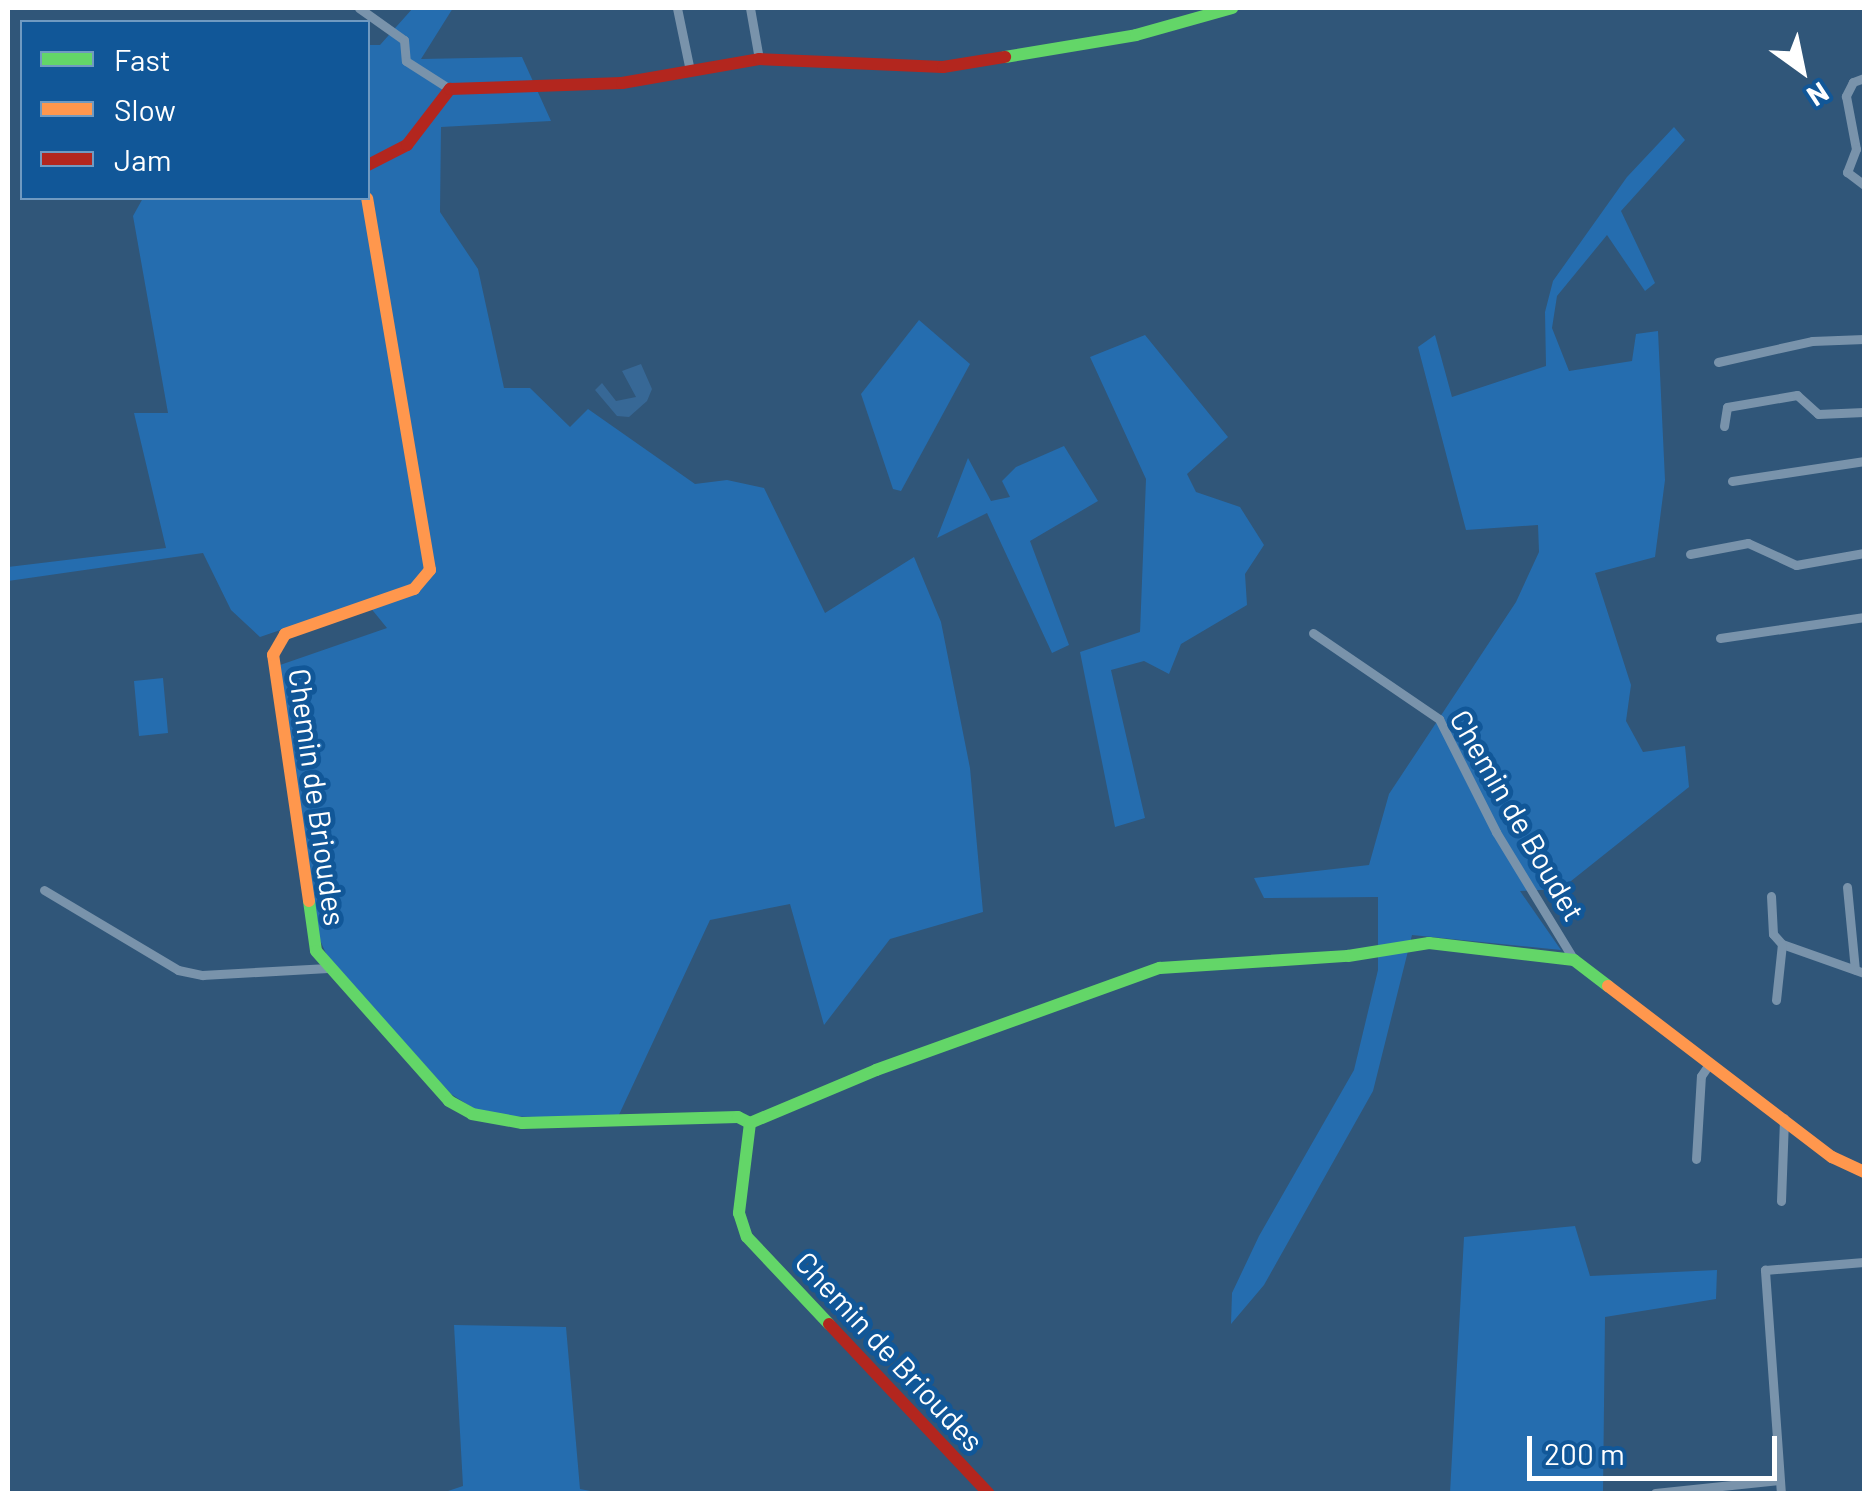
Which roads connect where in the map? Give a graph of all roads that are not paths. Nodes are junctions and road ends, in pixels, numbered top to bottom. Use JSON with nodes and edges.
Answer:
{"nodes":[{"id":1,"x":359,"y":8,"type":"edge"},
{"id":2,"x":677,"y":8,"type":"edge"},
{"id":3,"x":750,"y":8,"type":"edge"},
{"id":4,"x":1232,"y":8,"type":"edge"},
{"id":5,"x":759,"y":59,"type":"junction"},
{"id":6,"x":690,"y":71,"type":"junction"},
{"id":7,"x":1864,"y":78,"type":"edge"},
{"id":8,"x":450,"y":89,"type":"junction"},
{"id":9,"x":370,"y":165,"type":"edge"},
{"id":10,"x":1864,"y":184,"type":"edge"},
{"id":11,"x":367,"y":200,"type":"edge"},
{"id":12,"x":1864,"y":339,"type":"edge"},
{"id":13,"x":1718,"y":362,"type":"dead end"},
{"id":14,"x":1864,"y":412,"type":"edge"},
{"id":15,"x":1724,"y":426,"type":"dead end"},
{"id":16,"x":1864,"y":460,"type":"edge"},
{"id":17,"x":1732,"y":481,"type":"dead end"},
{"id":18,"x":1864,"y":553,"type":"edge"},
{"id":19,"x":1690,"y":554,"type":"dead end"},
{"id":20,"x":1864,"y":617,"type":"edge"},
{"id":21,"x":1313,"y":633,"type":"dead end"},
{"id":22,"x":1720,"y":638,"type":"dead end"},
{"id":23,"x":1847,"y":887,"type":"dead end"},
{"id":24,"x":44,"y":890,"type":"dead end"},
{"id":25,"x":1771,"y":896,"type":"dead end"},
{"id":26,"x":1782,"y":944,"type":"junction"},
{"id":27,"x":1574,"y":960,"type":"junction"},
{"id":28,"x":328,"y":968,"type":"junction"},
{"id":29,"x":1860,"y":971,"type":"edge"},
{"id":30,"x":1776,"y":1000,"type":"dead end"},
{"id":31,"x":1709,"y":1064,"type":"junction"},
{"id":32,"x":1784,"y":1118,"type":"junction"},
{"id":33,"x":750,"y":1122,"type":"junction"},
{"id":34,"x":1696,"y":1158,"type":"dead end"},
{"id":35,"x":1864,"y":1172,"type":"edge"},
{"id":36,"x":1782,"y":1201,"type":"dead end"},
{"id":37,"x":1864,"y":1262,"type":"edge"},
{"id":38,"x":1779,"y":1480,"type":"junction"},
{"id":39,"x":989,"y":1494,"type":"edge"},
{"id":40,"x":1655,"y":1494,"type":"edge"},
{"id":41,"x":1780,"y":1494,"type":"edge"}],
"edges":[{"from":1,"to":8,"type":"street"},
{"from":2,"to":6,"type":"street"},
{"from":3,"to":5,"type":"street"},
{"from":4,"to":5,"type":"street"},
{"from":5,"to":6,"type":"street"},
{"from":6,"to":8,"type":"street"},
{"from":7,"to":10,"type":"street"},
{"from":8,"to":9,"type":"street"},
{"from":11,"to":28,"type":"street","name":"Chemin de Brioudes"},
{"from":12,"to":13,"type":"street"},
{"from":14,"to":15,"type":"street"},
{"from":16,"to":17,"type":"street"},
{"from":18,"to":19,"type":"street"},
{"from":20,"to":22,"type":"street"},
{"from":21,"to":27,"type":"street","name":"Chemin de Boudet"},
{"from":23,"to":29,"type":"street"},
{"from":24,"to":28,"type":"street"},
{"from":25,"to":26,"type":"street"},
{"from":26,"to":29,"type":"street"},
{"from":26,"to":30,"type":"street"},
{"from":27,"to":31,"type":"street"},
{"from":27,"to":33,"type":"street"},
{"from":28,"to":33,"type":"street","name":"Chemin de Brioudes"},
{"from":31,"to":32,"type":"street"},
{"from":31,"to":34,"type":"street"},
{"from":32,"to":35,"type":"street"},
{"from":32,"to":36,"type":"street"},
{"from":33,"to":39,"type":"street","name":"Chemin de Brioudes"},
{"from":37,"to":38,"type":"street"},
{"from":38,"to":40,"type":"street"},
{"from":38,"to":41,"type":"street"}]}
